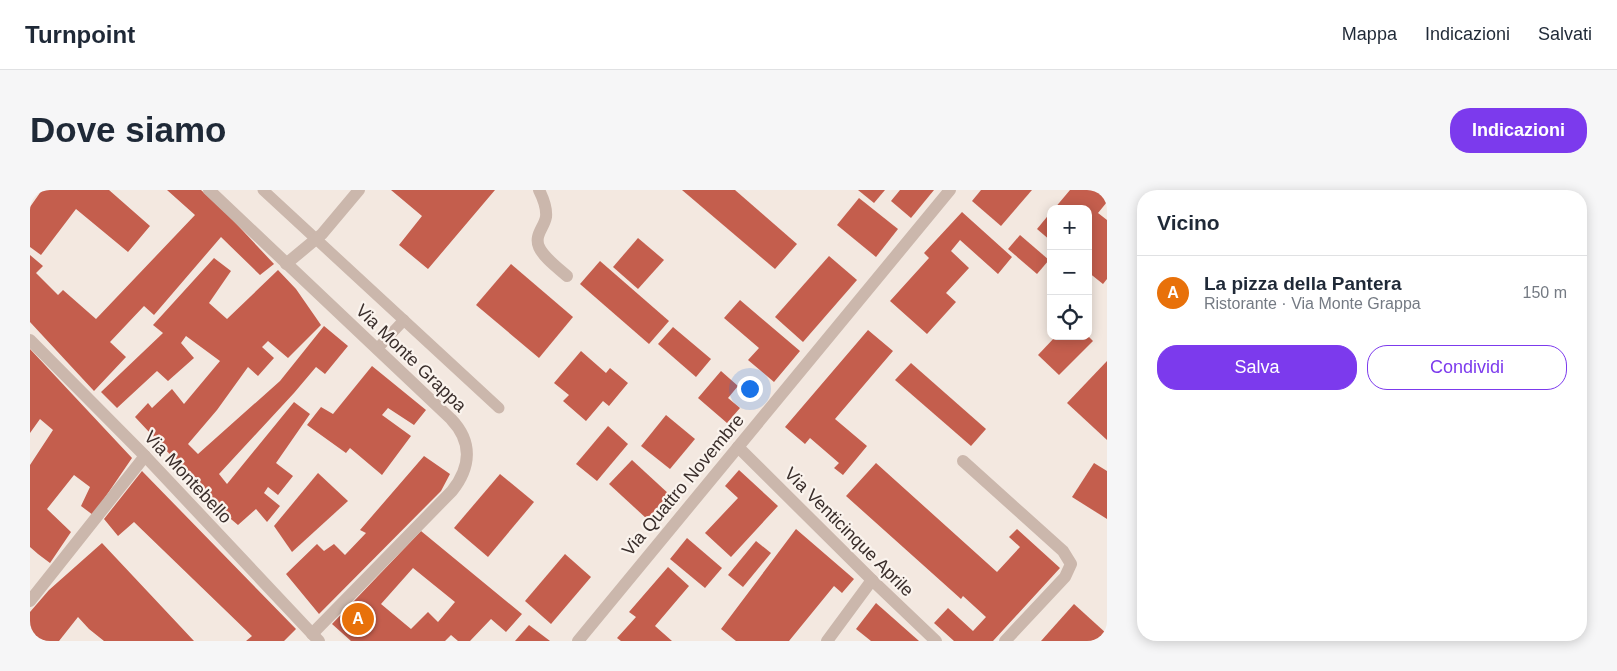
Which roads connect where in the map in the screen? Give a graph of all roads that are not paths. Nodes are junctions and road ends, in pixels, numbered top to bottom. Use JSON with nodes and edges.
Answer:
{"nodes":[{"id":1,"x":209,"y":190,"type":"edge"},
{"id":2,"x":263,"y":190,"type":"edge"},
{"id":3,"x":359,"y":190,"type":"edge"},
{"id":4,"x":539,"y":190,"type":"edge"},
{"id":5,"x":950,"y":190,"type":"edge"},
{"id":6,"x":316,"y":239,"type":"junction"},
{"id":7,"x":286,"y":264,"type":"junction"},
{"id":8,"x":567,"y":276,"type":"dead end"},
{"id":9,"x":404,"y":320,"type":"junction"},
{"id":10,"x":30,"y":340,"type":"edge"},
{"id":11,"x":377,"y":349,"type":"junction"},
{"id":12,"x":499,"y":408,"type":"dead end"},
{"id":13,"x":738,"y":447,"type":"junction"},
{"id":14,"x":144,"y":456,"type":"junction"},
{"id":15,"x":963,"y":460,"type":"dead end"},
{"id":16,"x":872,"y":580,"type":"junction"},
{"id":17,"x":30,"y":601,"type":"edge"},
{"id":18,"x":315,"y":637,"type":"edge"},
{"id":19,"x":578,"y":641,"type":"edge"},
{"id":20,"x":827,"y":641,"type":"edge"},
{"id":21,"x":936,"y":641,"type":"edge"},
{"id":22,"x":1005,"y":641,"type":"edge"}],
"edges":[{"from":1,"to":7,"type":"street","name":"Via Monte Grappa"},
{"from":2,"to":6,"type":"lane"},
{"from":3,"to":6,"type":"street"},
{"from":4,"to":8,"type":"street"},
{"from":5,"to":13,"type":"street","name":"Via Quattro Novembre"},
{"from":6,"to":7,"type":"street"},
{"from":6,"to":9,"type":"lane"},
{"from":7,"to":11,"type":"street","name":"Via Monte Grappa"},
{"from":9,"to":11,"type":"lane"},
{"from":9,"to":12,"type":"lane"},
{"from":10,"to":14,"type":"street","name":"Via Montebello"},
{"from":11,"to":18,"type":"street","name":"Via Monte Grappa"},
{"from":13,"to":16,"type":"street","name":"Via Venticinque Aprile"},
{"from":13,"to":19,"type":"street","name":"Via Quattro Novembre"},
{"from":14,"to":17,"type":"street"},
{"from":14,"to":18,"type":"street","name":"Via Montebello"},
{"from":15,"to":22,"type":"street"},
{"from":16,"to":20,"type":"street"},
{"from":16,"to":21,"type":"street","name":"Via Venticinque Aprile"}]}
